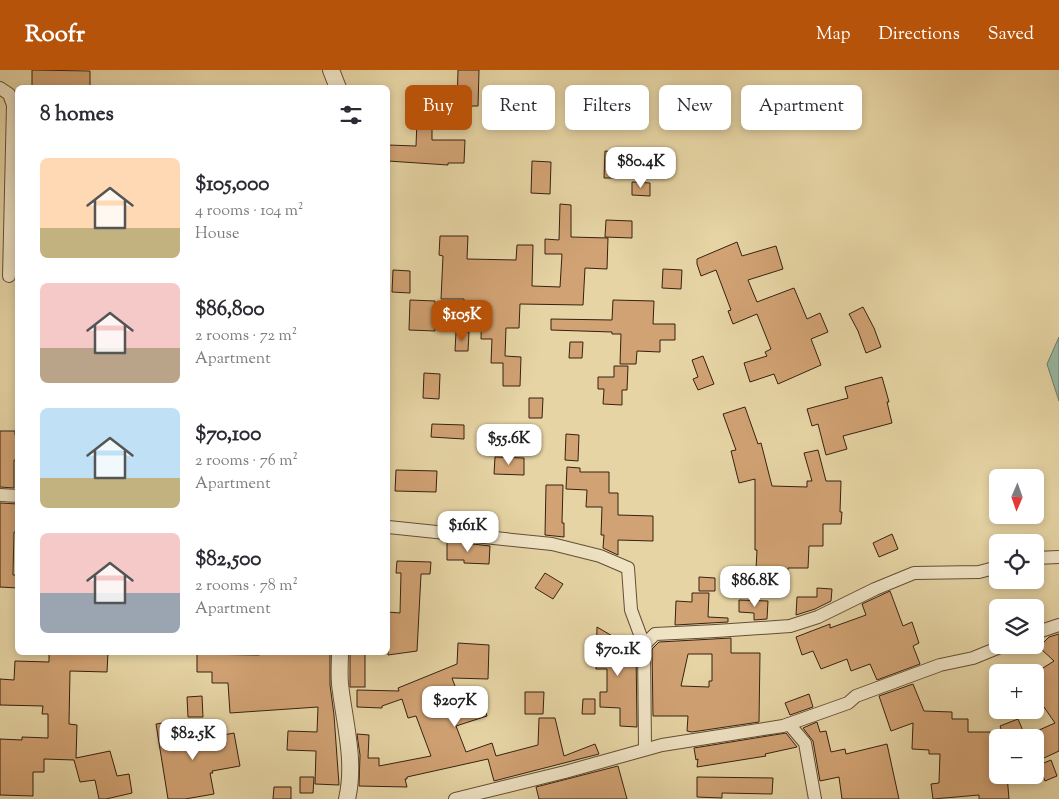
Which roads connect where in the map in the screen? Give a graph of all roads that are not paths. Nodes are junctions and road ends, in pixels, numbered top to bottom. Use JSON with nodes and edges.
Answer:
{"nodes":[{"id":1,"x":331,"y":70,"type":"edge"},
{"id":2,"x":337,"y":85,"type":"edge"},
{"id":3,"x":0,"y":88,"type":"edge"},
{"id":4,"x":9,"y":276,"type":"edge"},
{"id":5,"x":0,"y":495,"type":"edge"},
{"id":6,"x":15,"y":496,"type":"edge"},
{"id":7,"x":390,"y":527,"type":"edge"},
{"id":8,"x":1044,"y":558,"type":"edge"},
{"id":9,"x":1059,"y":558,"type":"edge"},
{"id":10,"x":989,"y":569,"type":"edge"},
{"id":11,"x":1059,"y":625,"type":"edge"},
{"id":12,"x":1044,"y":630,"type":"edge"},
{"id":13,"x":644,"y":645,"type":"junction"},
{"id":14,"x":989,"y":652,"type":"edge"},
{"id":15,"x":340,"y":655,"type":"edge"},
{"id":16,"x":789,"y":724,"type":"junction"},
{"id":17,"x":645,"y":749,"type":"junction"},
{"id":18,"x":347,"y":799,"type":"edge"},
{"id":19,"x":455,"y":799,"type":"edge"},
{"id":20,"x":815,"y":799,"type":"edge"}],
"edges":[{"from":1,"to":2,"type":"street"},
{"from":3,"to":4,"type":"street"},
{"from":5,"to":6,"type":"street"},
{"from":7,"to":13,"type":"street"},
{"from":8,"to":9,"type":"street"},
{"from":10,"to":13,"type":"street"},
{"from":11,"to":12,"type":"street"},
{"from":13,"to":17,"type":"street"},
{"from":14,"to":16,"type":"street"},
{"from":15,"to":18,"type":"street"},
{"from":16,"to":17,"type":"street"},
{"from":16,"to":20,"type":"street"},
{"from":17,"to":19,"type":"street"}]}
